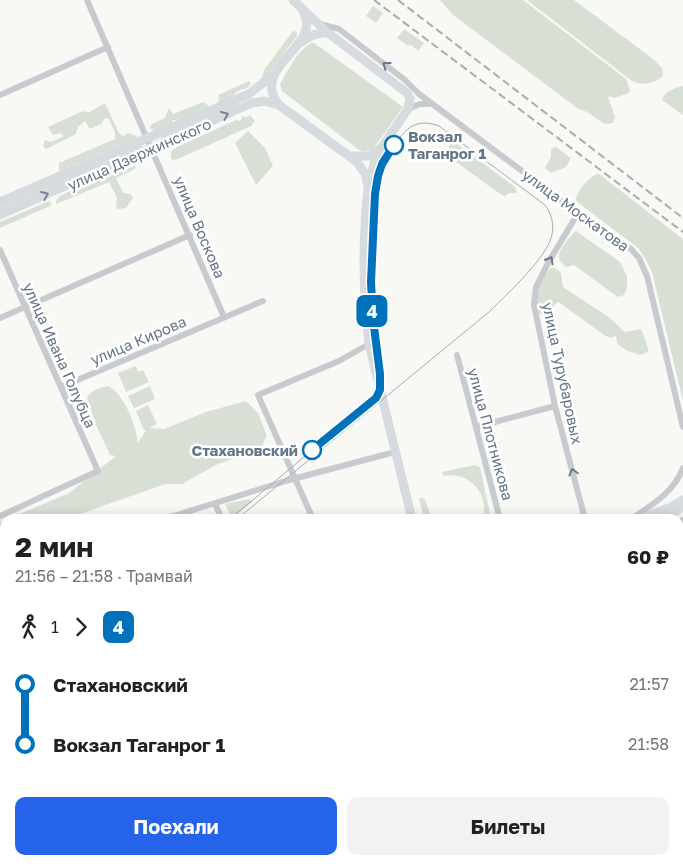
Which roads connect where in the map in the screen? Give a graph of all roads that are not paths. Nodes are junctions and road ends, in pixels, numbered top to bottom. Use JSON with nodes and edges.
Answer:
{"nodes":[{"id":1,"x":87,"y":0,"type":"edge"},
{"id":2,"x":296,"y":2,"type":"edge"},
{"id":3,"x":320,"y":24,"type":"junction"},
{"id":4,"x":339,"y":29,"type":"junction"},
{"id":5,"x":327,"y":32,"type":"junction"},
{"id":6,"x":299,"y":43,"type":"junction"},
{"id":7,"x":108,"y":47,"type":"junction"},
{"id":8,"x":272,"y":76,"type":"junction"},
{"id":9,"x":408,"y":93,"type":"junction"},
{"id":10,"x":419,"y":94,"type":"junction"},
{"id":11,"x":0,"y":95,"type":"edge"},
{"id":12,"x":434,"y":104,"type":"junction"},
{"id":13,"x":279,"y":105,"type":"junction"},
{"id":14,"x":408,"y":110,"type":"junction"},
{"id":15,"x":148,"y":137,"type":"junction"},
{"id":16,"x":382,"y":147,"type":"junction"},
{"id":17,"x":152,"y":148,"type":"junction"},
{"id":18,"x":351,"y":156,"type":"junction"},
{"id":19,"x":368,"y":185,"type":"junction"},
{"id":20,"x":0,"y":202,"type":"edge"},
{"id":21,"x":578,"y":213,"type":"junction"},
{"id":22,"x":0,"y":214,"type":"edge"},
{"id":23,"x":190,"y":235,"type":"junction"},
{"id":24,"x":0,"y":250,"type":"edge"},
{"id":25,"x":263,"y":301,"type":"dead end"},
{"id":26,"x":25,"y":307,"type":"junction"},
{"id":27,"x":224,"y":317,"type":"junction"},
{"id":28,"x":0,"y":318,"type":"edge"},
{"id":29,"x":369,"y":344,"type":"junction"},
{"id":30,"x":457,"y":355,"type":"dead end"},
{"id":31,"x":60,"y":387,"type":"junction"},
{"id":32,"x":555,"y":406,"type":"junction"},
{"id":33,"x":476,"y":427,"type":"junction"},
{"id":34,"x":683,"y":427,"type":"edge"},
{"id":35,"x":395,"y":452,"type":"junction"},
{"id":36,"x":683,"y":468,"type":"edge"},
{"id":37,"x":295,"y":479,"type":"junction"},
{"id":38,"x":683,"y":500,"type":"edge"},
{"id":39,"x":215,"y":504,"type":"junction"},
{"id":40,"x":683,"y":508,"type":"edge"},
{"id":41,"x":4,"y":514,"type":"edge"},
{"id":42,"x":181,"y":514,"type":"edge"},
{"id":43,"x":220,"y":514,"type":"edge"},
{"id":44,"x":311,"y":514,"type":"edge"},
{"id":45,"x":411,"y":514,"type":"edge"},
{"id":46,"x":499,"y":514,"type":"edge"},
{"id":47,"x":584,"y":514,"type":"edge"},
{"id":48,"x":638,"y":514,"type":"edge"},
{"id":49,"x":653,"y":514,"type":"edge"},
{"id":50,"x":671,"y":514,"type":"edge"}],
"edges":[{"from":1,"to":7,"type":"street"},
{"from":2,"to":3,"type":"main road","name":"улица Москатова"},
{"from":2,"to":6,"type":"main road"},
{"from":3,"to":4,"type":"street","name":"улица Москатова"},
{"from":3,"to":5,"type":"main road","name":"улица Москатова"},
{"from":4,"to":5,"type":"street"},
{"from":10,"to":4,"type":"street","name":"улица Москатова","one_way":true},
{"from":5,"to":6,"type":"main road"},
{"from":5,"to":9,"type":"main road","name":"улица Москатова"},
{"from":6,"to":8,"type":"main road"},
{"from":7,"to":11,"type":"street"},
{"from":7,"to":15,"type":"street"},
{"from":8,"to":13,"type":"main road"},
{"from":8,"to":15,"type":"main road","name":"улица Дзержинского"},
{"from":9,"to":10,"type":"street","name":"улица Москатова"},
{"from":9,"to":14,"type":"main road"},
{"from":10,"to":12,"type":"street","name":"улица Москатова"},
{"from":12,"to":14,"type":"street"},
{"from":12,"to":21,"type":"street","name":"улица Москатова"},
{"from":17,"to":13,"type":"main road","name":"улица Дзержинского","one_way":true},
{"from":13,"to":18,"type":"main road"},
{"from":14,"to":16,"type":"main road"},
{"from":15,"to":17,"type":"street","name":"улица Воскова"},
{"from":15,"to":20,"type":"main road","name":"улица Дзержинского"},
{"from":16,"to":18,"type":"main road"},
{"from":16,"to":19,"type":"main road"},
{"from":22,"to":17,"type":"main road","name":"улица Дзержинского","one_way":true},
{"from":17,"to":23,"type":"street","name":"улица Воскова"},
{"from":18,"to":19,"type":"main road"},
{"from":19,"to":29,"type":"main road"},
{"from":32,"to":21,"type":"street","name":"улица Турубаровых","one_way":true},
{"from":21,"to":34,"type":"street","name":"улица Москатова"},
{"from":23,"to":26,"type":"street"},
{"from":23,"to":27,"type":"street","name":"улица Воскова"},
{"from":24,"to":26,"type":"street","name":"улица Ивана Голубца"},
{"from":25,"to":27,"type":"street","name":"улица Кирова"},
{"from":26,"to":28,"type":"street"},
{"from":26,"to":31,"type":"street","name":"улица Ивана Голубца"},
{"from":27,"to":31,"type":"street","name":"улица Кирова"},
{"from":29,"to":35,"type":"main road"},
{"from":29,"to":37,"type":"street"},
{"from":30,"to":33,"type":"street","name":"улица Плотникова"},
{"from":31,"to":41,"type":"street","name":"улица Ивана Голубца"},
{"from":32,"to":33,"type":"street"},
{"from":47,"to":32,"type":"street","name":"улица Турубаровых","one_way":true},
{"from":33,"to":46,"type":"street","name":"улица Плотникова"},
{"from":35,"to":37,"type":"street"},
{"from":35,"to":45,"type":"main road"},
{"from":36,"to":48,"type":"street"},
{"from":37,"to":39,"type":"street"},
{"from":37,"to":44,"type":"street"},
{"from":38,"to":49,"type":"main road"},
{"from":39,"to":42,"type":"street"},
{"from":39,"to":43,"type":"street"},
{"from":40,"to":50,"type":"main road"}]}
